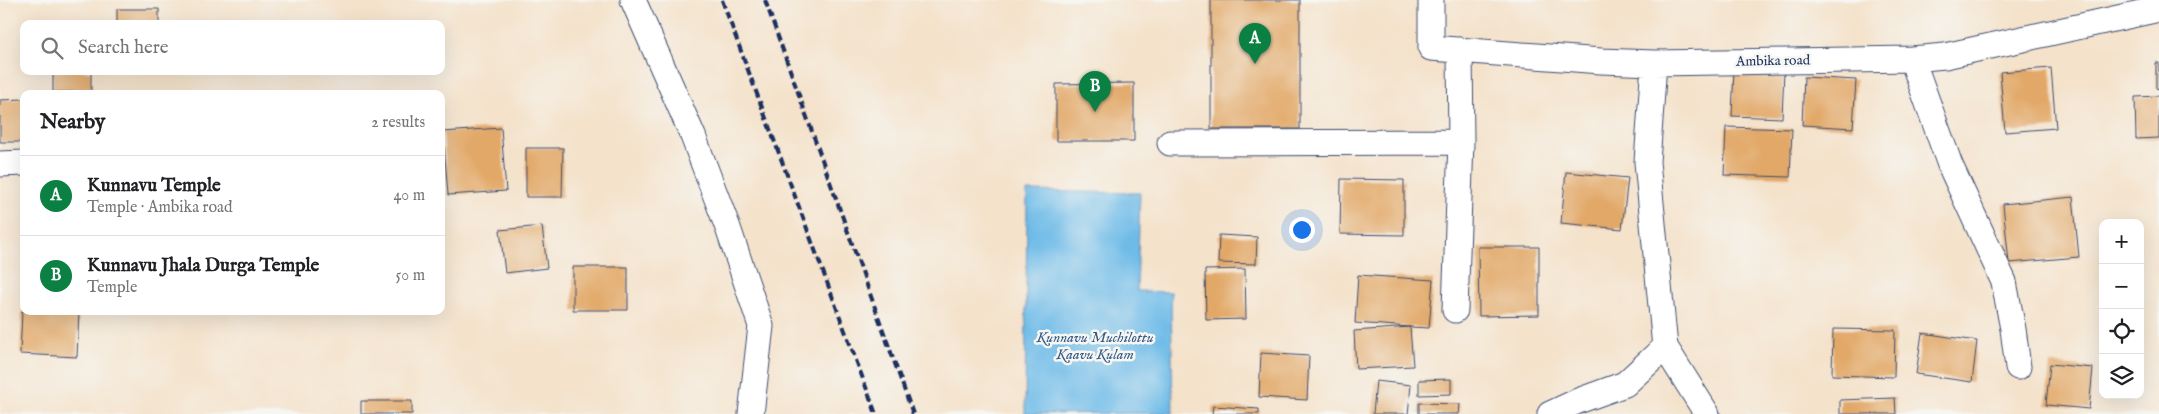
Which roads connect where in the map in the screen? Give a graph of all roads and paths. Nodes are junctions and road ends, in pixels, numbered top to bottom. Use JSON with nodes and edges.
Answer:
{"nodes":[{"id":1,"x":633,"y":0,"type":"edge"},
{"id":2,"x":1431,"y":0,"type":"edge"},
{"id":3,"x":2159,"y":8,"type":"edge"},
{"id":4,"x":1460,"y":50,"type":"junction"},
{"id":5,"x":1912,"y":59,"type":"junction"},
{"id":6,"x":1654,"y":63,"type":"junction"},
{"id":7,"x":1462,"y":142,"type":"junction"},
{"id":8,"x":1170,"y":143,"type":"dead end"},
{"id":9,"x":20,"y":163,"type":"edge"},
{"id":10,"x":0,"y":164,"type":"edge"},
{"id":11,"x":1454,"y":310,"type":"dead end"},
{"id":12,"x":1665,"y":347,"type":"junction"},
{"id":13,"x":2018,"y":367,"type":"dead end"},
{"id":14,"x":751,"y":414,"type":"edge"},
{"id":15,"x":1550,"y":414,"type":"edge"},
{"id":16,"x":1708,"y":414,"type":"edge"}],
"edges":[{"from":1,"to":14,"type":"street"},
{"from":2,"to":4,"type":"street","name":"Ambika road"},
{"from":3,"to":5,"type":"street","name":"Ambika road"},
{"from":4,"to":6,"type":"street","name":"Ambika road"},
{"from":4,"to":7,"type":"street"},
{"from":5,"to":6,"type":"street","name":"Ambika road"},
{"from":5,"to":13,"type":"street"},
{"from":6,"to":12,"type":"street"},
{"from":7,"to":8,"type":"street"},
{"from":7,"to":11,"type":"street"},
{"from":9,"to":10,"type":"street"},
{"from":12,"to":15,"type":"street"},
{"from":12,"to":16,"type":"street"}]}
